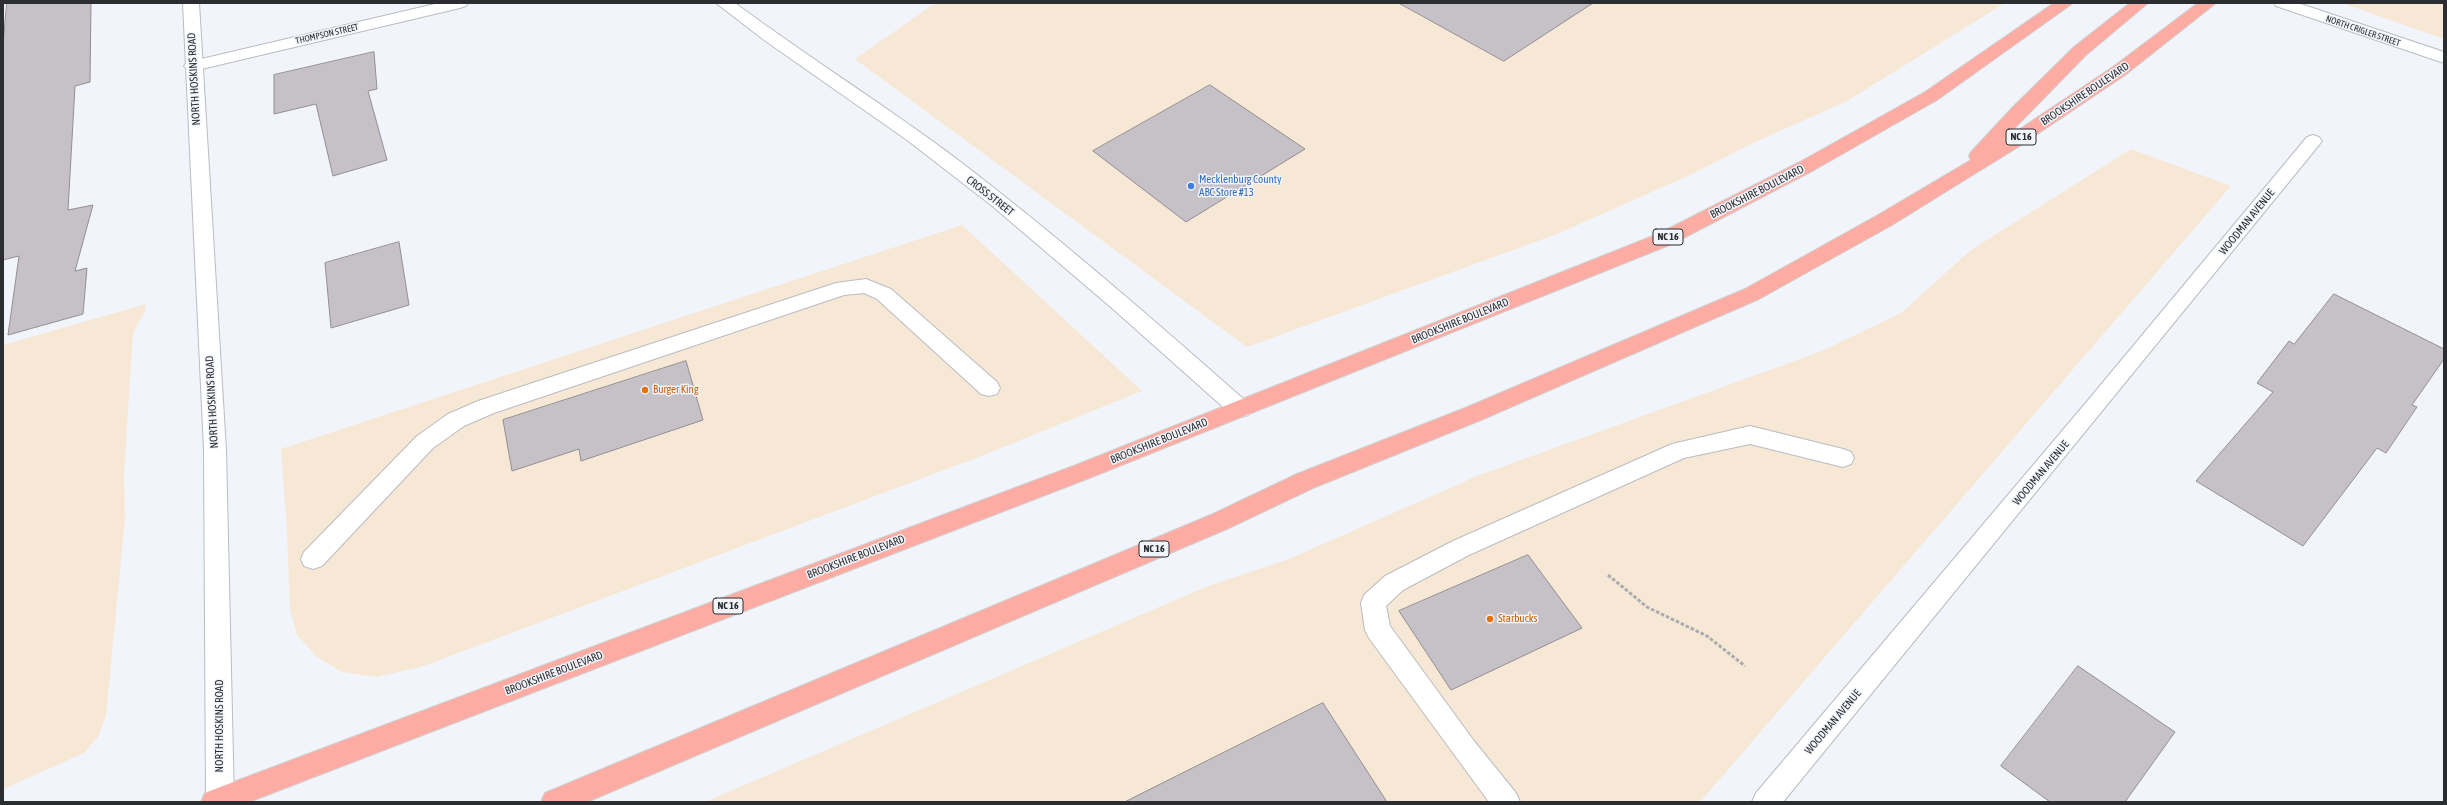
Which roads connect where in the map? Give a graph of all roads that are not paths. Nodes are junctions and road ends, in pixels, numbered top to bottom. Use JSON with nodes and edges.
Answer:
{"nodes":[{"id":1,"x":191,"y":3,"type":"edge"},
{"id":2,"x":460,"y":3,"type":"edge"},
{"id":3,"x":724,"y":3,"type":"edge"},
{"id":4,"x":2065,"y":3,"type":"edge"},
{"id":5,"x":2140,"y":3,"type":"edge"},
{"id":6,"x":2208,"y":3,"type":"edge"},
{"id":7,"x":2282,"y":3,"type":"edge"},
{"id":8,"x":2444,"y":58,"type":"edge"},
{"id":9,"x":193,"y":66,"type":"junction"},
{"id":10,"x":2313,"y":141,"type":"dead end"},
{"id":11,"x":1961,"y":174,"type":"junction"},
{"id":12,"x":989,"y":388,"type":"dead end"},
{"id":13,"x":1240,"y":409,"type":"junction"},
{"id":14,"x":1843,"y":458,"type":"dead end"},
{"id":15,"x":313,"y":559,"type":"dead end"},
{"id":16,"x":219,"y":801,"type":"edge"},
{"id":17,"x":555,"y":802,"type":"edge"},
{"id":18,"x":1506,"y":802,"type":"edge"},
{"id":19,"x":1766,"y":802,"type":"edge"}],
"edges":[{"from":1,"to":9,"type":"street","name":"NORTH HOSKINS ROAD"},
{"from":2,"to":9,"type":"street","name":"THOMPSON STREET"},
{"from":3,"to":13,"type":"street","name":"CROSS STREET"},
{"from":4,"to":13,"type":"highway","name":"BROOKSHIRE BOULEVARD","number":"NC 16"},
{"from":5,"to":11,"type":"highway"},
{"from":6,"to":11,"type":"highway","name":"BROOKSHIRE BOULEVARD","number":"NC 16"},
{"from":7,"to":8,"type":"street","name":"NORTH CRIGLER STREET"},
{"from":9,"to":16,"type":"street","name":"NORTH HOSKINS ROAD"},
{"from":10,"to":19,"type":"street","name":"WOODMAN AVENUE"},
{"from":11,"to":17,"type":"highway","name":"BROOKSHIRE BOULEVARD","number":"NC 16"},
{"from":12,"to":15,"type":"street"},
{"from":13,"to":16,"type":"highway","name":"BROOKSHIRE BOULEVARD","number":"NC 16"},
{"from":14,"to":18,"type":"street"}]}
